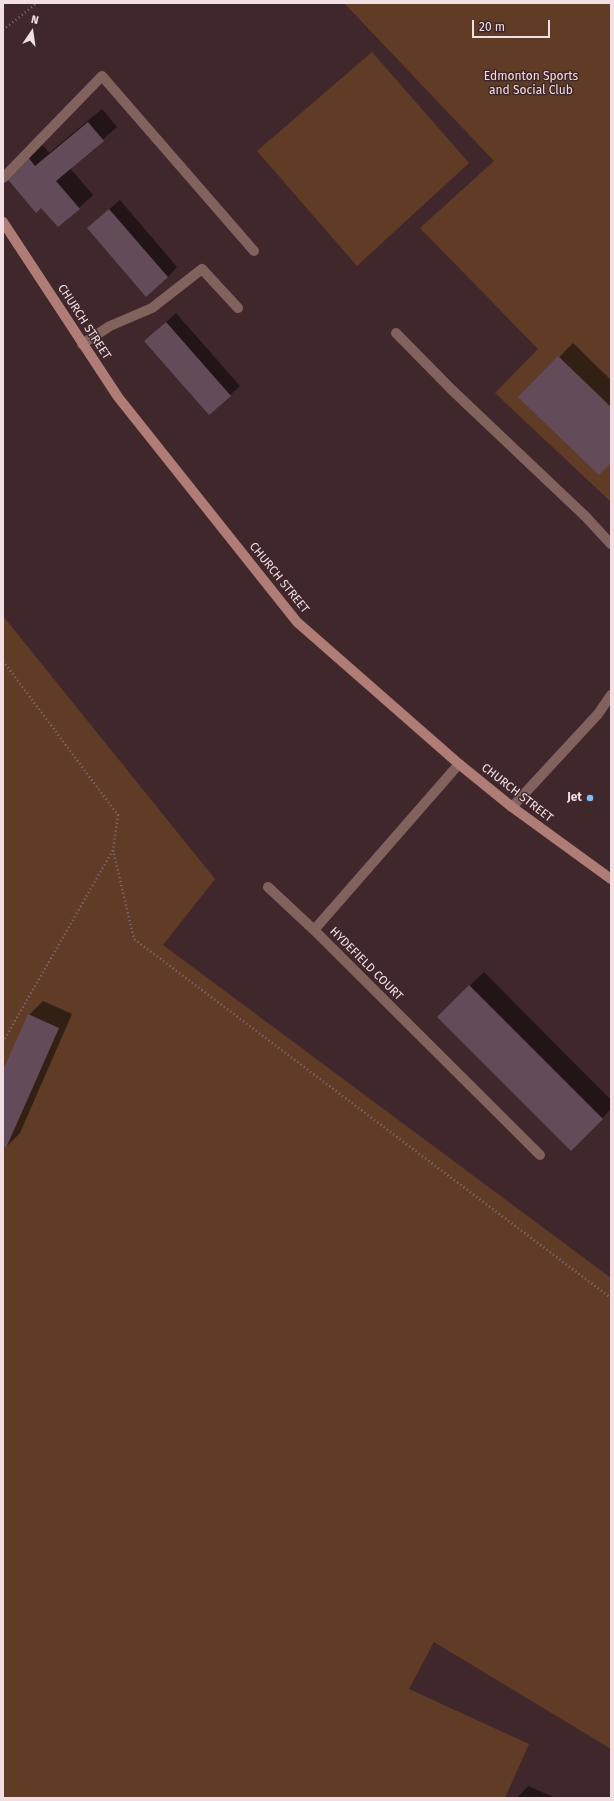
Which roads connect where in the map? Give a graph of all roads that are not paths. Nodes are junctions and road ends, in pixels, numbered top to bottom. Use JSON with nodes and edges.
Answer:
{"nodes":[{"id":1,"x":3,"y":178,"type":"edge"},
{"id":2,"x":3,"y":222,"type":"edge"},
{"id":3,"x":254,"y":251,"type":"dead end"},
{"id":4,"x":238,"y":308,"type":"dead end"},
{"id":5,"x":396,"y":333,"type":"dead end"},
{"id":6,"x":82,"y":344,"type":"junction"},
{"id":7,"x":611,"y":544,"type":"edge"},
{"id":8,"x":611,"y":695,"type":"edge"},
{"id":9,"x":459,"y":764,"type":"junction"},
{"id":10,"x":512,"y":807,"type":"junction"},
{"id":11,"x":611,"y":879,"type":"edge"},
{"id":12,"x":268,"y":887,"type":"dead end"},
{"id":13,"x":314,"y":930,"type":"junction"},
{"id":14,"x":540,"y":1155,"type":"dead end"}],
"edges":[{"from":1,"to":3,"type":"street"},
{"from":2,"to":6,"type":"main road","name":"CHURCH STREET"},
{"from":4,"to":6,"type":"street"},
{"from":5,"to":7,"type":"street"},
{"from":6,"to":9,"type":"main road","name":"CHURCH STREET"},
{"from":8,"to":10,"type":"street"},
{"from":9,"to":10,"type":"main road","name":"CHURCH STREET"},
{"from":9,"to":13,"type":"street","name":"HYDEFIELD COURT"},
{"from":10,"to":11,"type":"main road","name":"CHURCH STREET"},
{"from":12,"to":13,"type":"street"},
{"from":13,"to":14,"type":"street","name":"HYDEFIELD COURT"}]}
